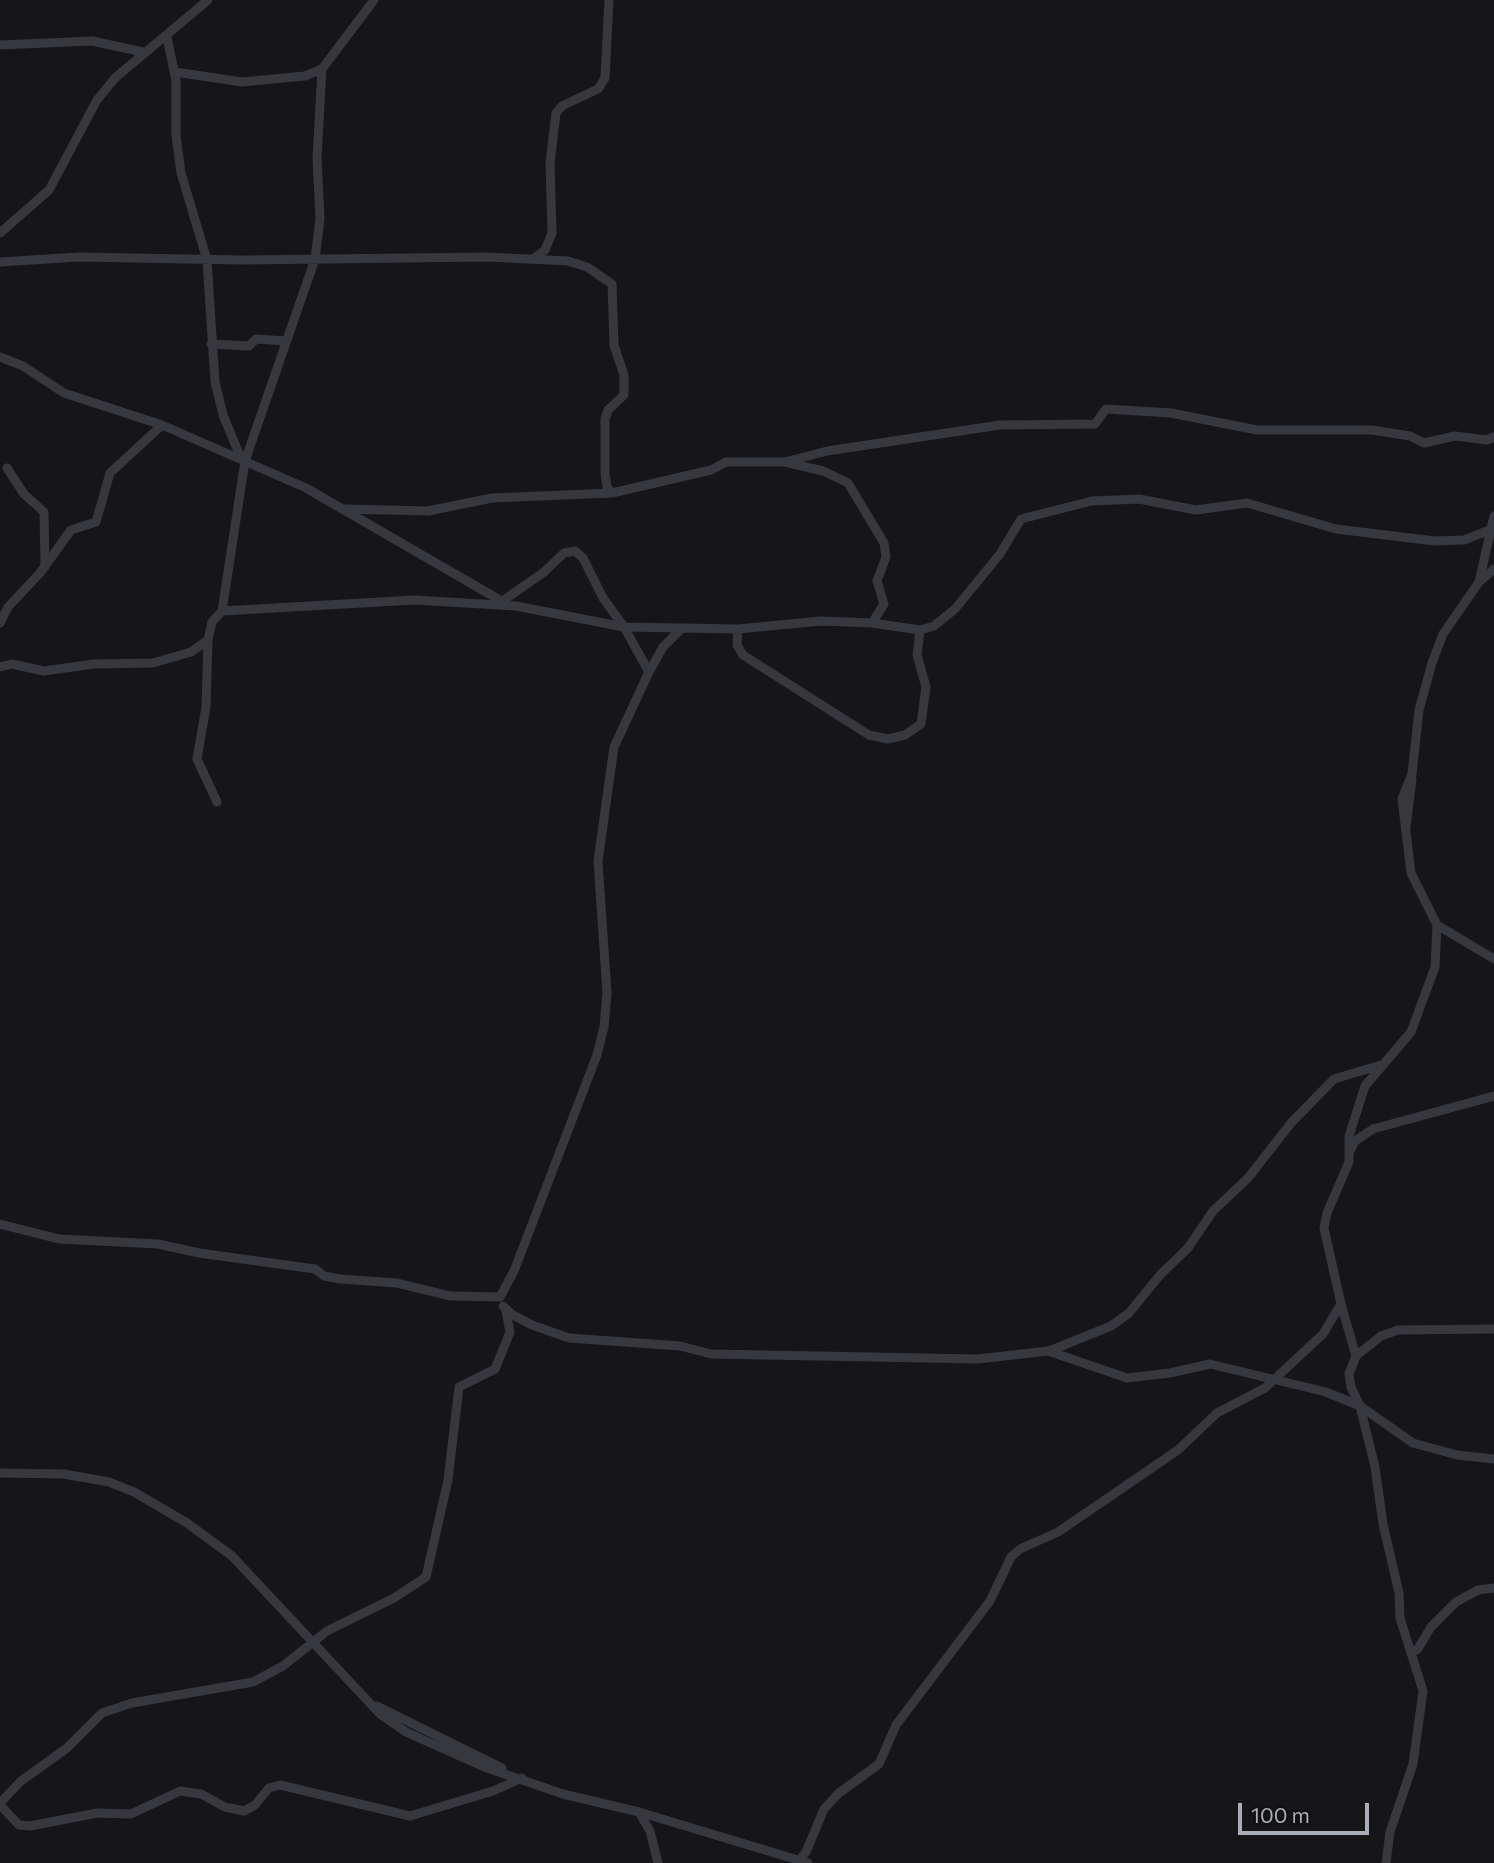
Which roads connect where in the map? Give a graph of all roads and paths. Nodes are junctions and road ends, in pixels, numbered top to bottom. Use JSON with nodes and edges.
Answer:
{"nodes":[{"id":1,"x":208,"y":0,"type":"edge"},
{"id":2,"x":374,"y":0,"type":"edge"},
{"id":3,"x":609,"y":0,"type":"edge"},
{"id":4,"x":167,"y":37,"type":"junction"},
{"id":5,"x":0,"y":45,"type":"edge"},
{"id":6,"x":143,"y":52,"type":"junction"},
{"id":7,"x":322,"y":69,"type":"junction"},
{"id":8,"x":175,"y":72,"type":"junction"},
{"id":9,"x":0,"y":233,"type":"edge"},
{"id":10,"x":315,"y":259,"type":"junction"},
{"id":11,"x":533,"y":259,"type":"junction"},
{"id":12,"x":207,"y":260,"type":"junction"},
{"id":13,"x":0,"y":262,"type":"edge"},
{"id":14,"x":286,"y":341,"type":"junction"},
{"id":15,"x":211,"y":345,"type":"junction"},
{"id":16,"x":0,"y":356,"type":"edge"},
{"id":17,"x":162,"y":425,"type":"junction"},
{"id":18,"x":1494,"y":437,"type":"edge"},
{"id":19,"x":242,"y":459,"type":"junction"},
{"id":20,"x":785,"y":462,"type":"junction"},
{"id":21,"x":7,"y":468,"type":"dead end"},
{"id":22,"x":612,"y":493,"type":"junction"},
{"id":23,"x":346,"y":509,"type":"junction"},
{"id":24,"x":1494,"y":516,"type":"edge"},
{"id":25,"x":1492,"y":529,"type":"edge"},
{"id":26,"x":45,"y":567,"type":"junction"},
{"id":27,"x":1494,"y":569,"type":"edge"},
{"id":28,"x":1479,"y":582,"type":"junction"},
{"id":29,"x":501,"y":602,"type":"junction"},
{"id":30,"x":516,"y":606,"type":"junction"},
{"id":31,"x":222,"y":611,"type":"junction"},
{"id":32,"x":0,"y":623,"type":"edge"},
{"id":33,"x":872,"y":623,"type":"junction"},
{"id":34,"x":624,"y":627,"type":"junction"},
{"id":35,"x":738,"y":629,"type":"junction"},
{"id":36,"x":680,"y":630,"type":"junction"},
{"id":37,"x":920,"y":630,"type":"junction"},
{"id":38,"x":208,"y":640,"type":"junction"},
{"id":39,"x":0,"y":667,"type":"edge"},
{"id":40,"x":649,"y":672,"type":"junction"},
{"id":41,"x":217,"y":802,"type":"dead end"},
{"id":42,"x":1437,"y":925,"type":"junction"},
{"id":43,"x":1494,"y":959,"type":"edge"},
{"id":44,"x":1382,"y":1065,"type":"junction"},
{"id":45,"x":1494,"y":1096,"type":"edge"},
{"id":46,"x":1364,"y":1133,"type":"junction"},
{"id":47,"x":1349,"y":1136,"type":"junction"},
{"id":48,"x":1349,"y":1162,"type":"junction"},
{"id":49,"x":0,"y":1224,"type":"edge"},
{"id":50,"x":501,"y":1301,"type":"junction"},
{"id":51,"x":1341,"y":1304,"type":"junction"},
{"id":52,"x":1494,"y":1329,"type":"edge"},
{"id":53,"x":1048,"y":1352,"type":"junction"},
{"id":54,"x":1356,"y":1356,"type":"junction"},
{"id":55,"x":1277,"y":1378,"type":"junction"},
{"id":56,"x":1360,"y":1406,"type":"junction"},
{"id":57,"x":1494,"y":1459,"type":"edge"},
{"id":58,"x":0,"y":1473,"type":"edge"},
{"id":59,"x":1494,"y":1588,"type":"edge"},
{"id":60,"x":314,"y":1640,"type":"junction"},
{"id":61,"x":1417,"y":1650,"type":"dead end"},
{"id":62,"x":523,"y":1778,"type":"junction"},
{"id":63,"x":0,"y":1804,"type":"edge"},
{"id":64,"x":639,"y":1812,"type":"junction"},
{"id":65,"x":802,"y":1862,"type":"edge"},
{"id":66,"x":658,"y":1863,"type":"edge"},
{"id":67,"x":1386,"y":1863,"type":"edge"}],
"edges":[{"from":1,"to":4,"type":"street"},
{"from":2,"to":7,"type":"street"},
{"from":3,"to":11,"type":"street"},
{"from":4,"to":6,"type":"street"},
{"from":4,"to":8,"type":"street"},
{"from":5,"to":6,"type":"street"},
{"from":6,"to":9,"type":"street"},
{"from":7,"to":8,"type":"street"},
{"from":7,"to":10,"type":"street"},
{"from":8,"to":12,"type":"street"},
{"from":10,"to":11,"type":"street"},
{"from":10,"to":12,"type":"street"},
{"from":10,"to":14,"type":"street"},
{"from":11,"to":22,"type":"street"},
{"from":12,"to":13,"type":"street"},
{"from":12,"to":15,"type":"street"},
{"from":14,"to":15,"type":"street"},
{"from":14,"to":19,"type":"street"},
{"from":15,"to":19,"type":"street"},
{"from":16,"to":17,"type":"street"},
{"from":17,"to":19,"type":"street"},
{"from":17,"to":26,"type":"street"},
{"from":18,"to":20,"type":"street"},
{"from":19,"to":23,"type":"street"},
{"from":19,"to":31,"type":"street"},
{"from":20,"to":22,"type":"street"},
{"from":20,"to":33,"type":"street"},
{"from":21,"to":26,"type":"street"},
{"from":22,"to":23,"type":"street"},
{"from":23,"to":29,"type":"street"},
{"from":24,"to":25,"type":"street"},
{"from":25,"to":28,"type":"street"},
{"from":25,"to":37,"type":"street"},
{"from":26,"to":32,"type":"street"},
{"from":27,"to":28,"type":"street"},
{"from":28,"to":42,"type":"street"},
{"from":29,"to":30,"type":"street"},
{"from":29,"to":34,"type":"street"},
{"from":30,"to":31,"type":"street"},
{"from":30,"to":34,"type":"street"},
{"from":31,"to":38,"type":"street"},
{"from":33,"to":35,"type":"street"},
{"from":33,"to":37,"type":"street"},
{"from":34,"to":36,"type":"street"},
{"from":34,"to":40,"type":"street"},
{"from":35,"to":36,"type":"street"},
{"from":35,"to":37,"type":"street"},
{"from":36,"to":40,"type":"street"},
{"from":38,"to":39,"type":"street"},
{"from":38,"to":41,"type":"street"},
{"from":40,"to":50,"type":"street"},
{"from":42,"to":43,"type":"street"},
{"from":42,"to":44,"type":"street"},
{"from":44,"to":47,"type":"street"},
{"from":44,"to":53,"type":"street"},
{"from":45,"to":46,"type":"street"},
{"from":46,"to":47,"type":"street"},
{"from":46,"to":48,"type":"street"},
{"from":47,"to":48,"type":"street"},
{"from":48,"to":51,"type":"street"},
{"from":49,"to":50,"type":"street"},
{"from":50,"to":53,"type":"street"},
{"from":50,"to":60,"type":"street"},
{"from":51,"to":54,"type":"street"},
{"from":51,"to":55,"type":"street"},
{"from":52,"to":54,"type":"street"},
{"from":53,"to":55,"type":"street"},
{"from":54,"to":56,"type":"street"},
{"from":55,"to":56,"type":"street"},
{"from":55,"to":65,"type":"street"},
{"from":56,"to":57,"type":"street"},
{"from":56,"to":67,"type":"street"},
{"from":58,"to":60,"type":"street"},
{"from":59,"to":61,"type":"street"},
{"from":60,"to":62,"type":"street"},
{"from":60,"to":63,"type":"street"},
{"from":62,"to":63,"type":"street"},
{"from":62,"to":64,"type":"street"},
{"from":64,"to":65,"type":"street"},
{"from":64,"to":66,"type":"street"}]}
